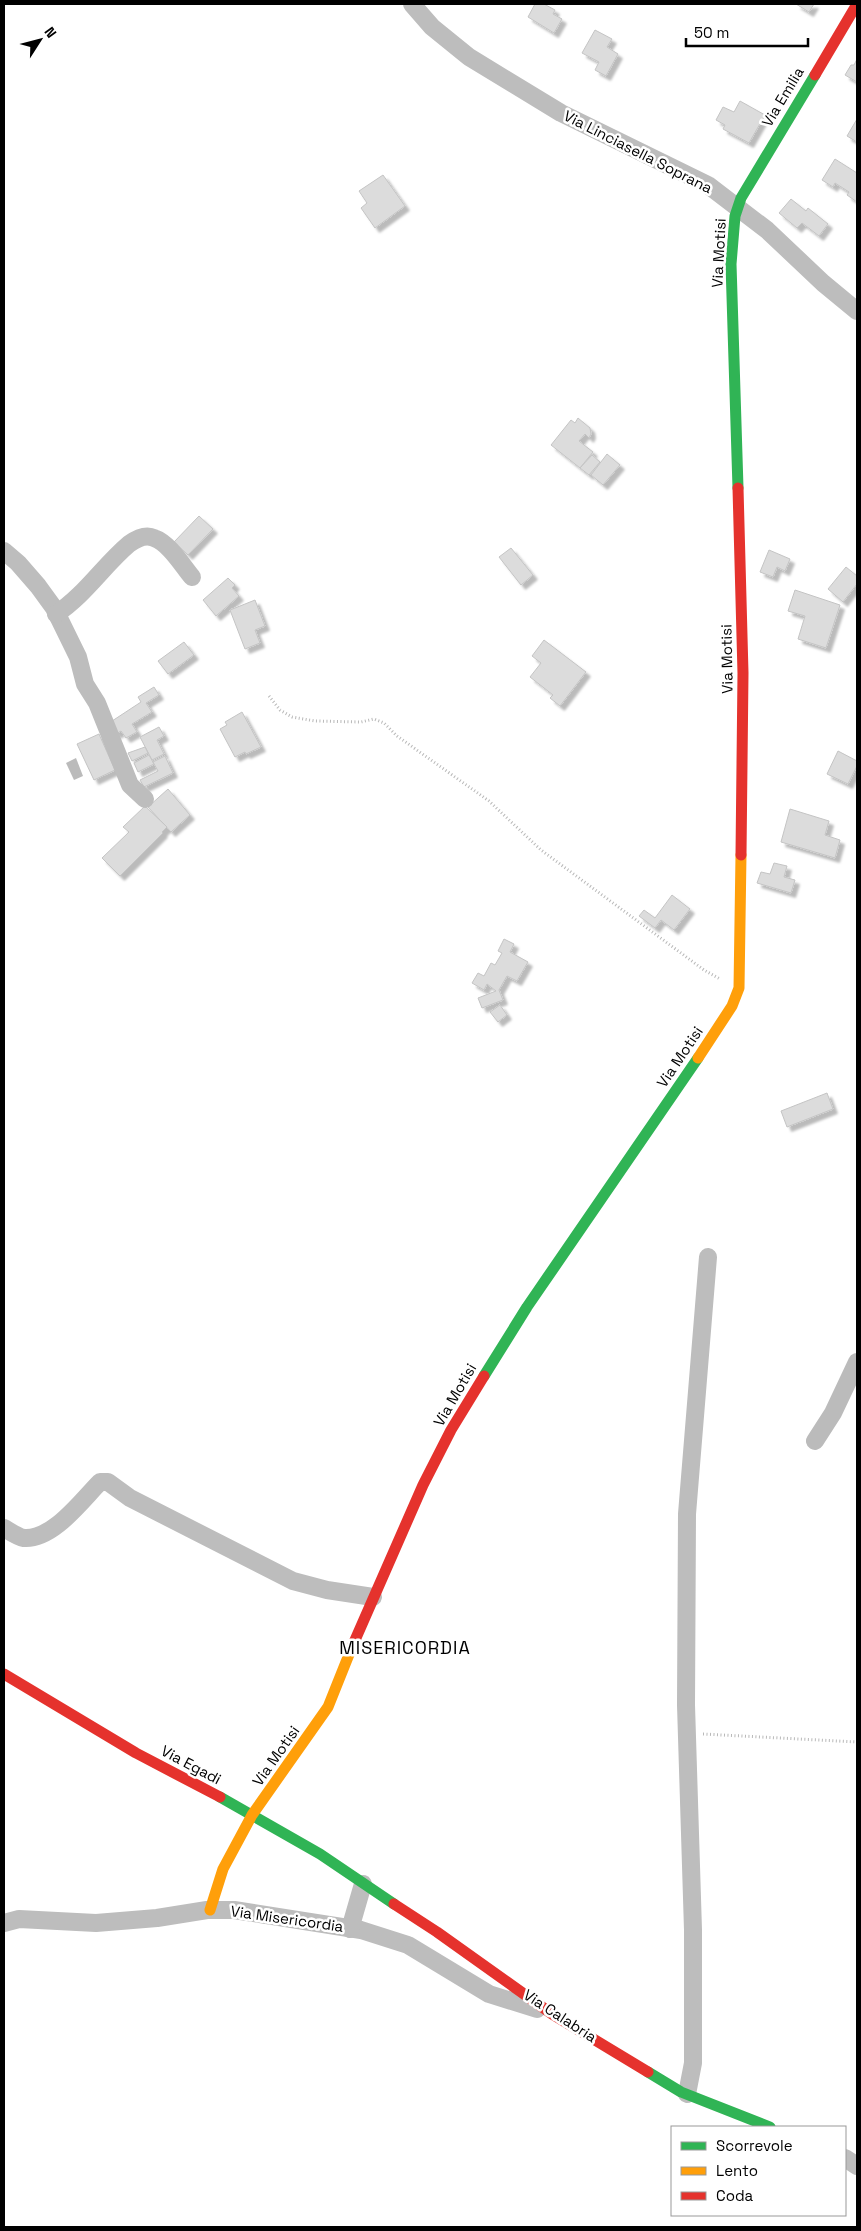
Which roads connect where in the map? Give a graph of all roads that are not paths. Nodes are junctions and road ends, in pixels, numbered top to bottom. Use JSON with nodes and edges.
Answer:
{"nodes":[{"id":1,"x":412,"y":4,"type":"edge"},
{"id":2,"x":857,"y":4,"type":"edge"},
{"id":3,"x":738,"y":207,"type":"junction"},
{"id":4,"x":857,"y":311,"type":"edge"},
{"id":5,"x":4,"y":552,"type":"edge"},
{"id":6,"x":192,"y":576,"type":"dead end"},
{"id":7,"x":56,"y":614,"type":"junction"},
{"id":8,"x":145,"y":799,"type":"dead end"},
{"id":9,"x":708,"y":1257,"type":"dead end"},
{"id":10,"x":4,"y":1528,"type":"edge"},
{"id":11,"x":373,"y":1597,"type":"junction"},
{"id":12,"x":4,"y":1674,"type":"edge"},
{"id":13,"x":252,"y":1815,"type":"junction"},
{"id":14,"x":363,"y":1884,"type":"junction"},
{"id":15,"x":209,"y":1910,"type":"junction"},
{"id":16,"x":4,"y":1923,"type":"edge"},
{"id":17,"x":350,"y":1929,"type":"junction"},
{"id":18,"x":552,"y":2014,"type":"junction"},
{"id":19,"x":687,"y":2094,"type":"junction"},
{"id":20,"x":767,"y":2126,"type":"edge"},
{"id":21,"x":846,"y":2159,"type":"edge"},
{"id":22,"x":857,"y":2166,"type":"edge"}],
"edges":[{"from":1,"to":3,"type":"street","name":"Via Linciasella Soprana"},
{"from":2,"to":3,"type":"street","name":"Via Emilia"},
{"from":3,"to":4,"type":"street","name":"Via Linciasella Soprana"},
{"from":3,"to":11,"type":"street","name":"Via Motisi"},
{"from":5,"to":7,"type":"street"},
{"from":6,"to":7,"type":"street"},
{"from":7,"to":8,"type":"street"},
{"from":9,"to":19,"type":"street"},
{"from":10,"to":11,"type":"street"},
{"from":11,"to":13,"type":"street","name":"Via Motisi"},
{"from":12,"to":13,"type":"street","name":"Via Egadi"},
{"from":13,"to":14,"type":"street","name":"Via Egadi"},
{"from":13,"to":15,"type":"street","name":"Via Motisi"},
{"from":14,"to":17,"type":"street"},
{"from":14,"to":18,"type":"street","name":"Via Calabria"},
{"from":15,"to":16,"type":"street","name":"Via Misericordia"},
{"from":15,"to":17,"type":"street","name":"Via Misericordia"},
{"from":17,"to":18,"type":"street","name":"Via Misericordia"},
{"from":18,"to":19,"type":"street","name":"Via Calabria"},
{"from":19,"to":20,"type":"street","name":"Via Calabria"},
{"from":21,"to":22,"type":"street"}]}
